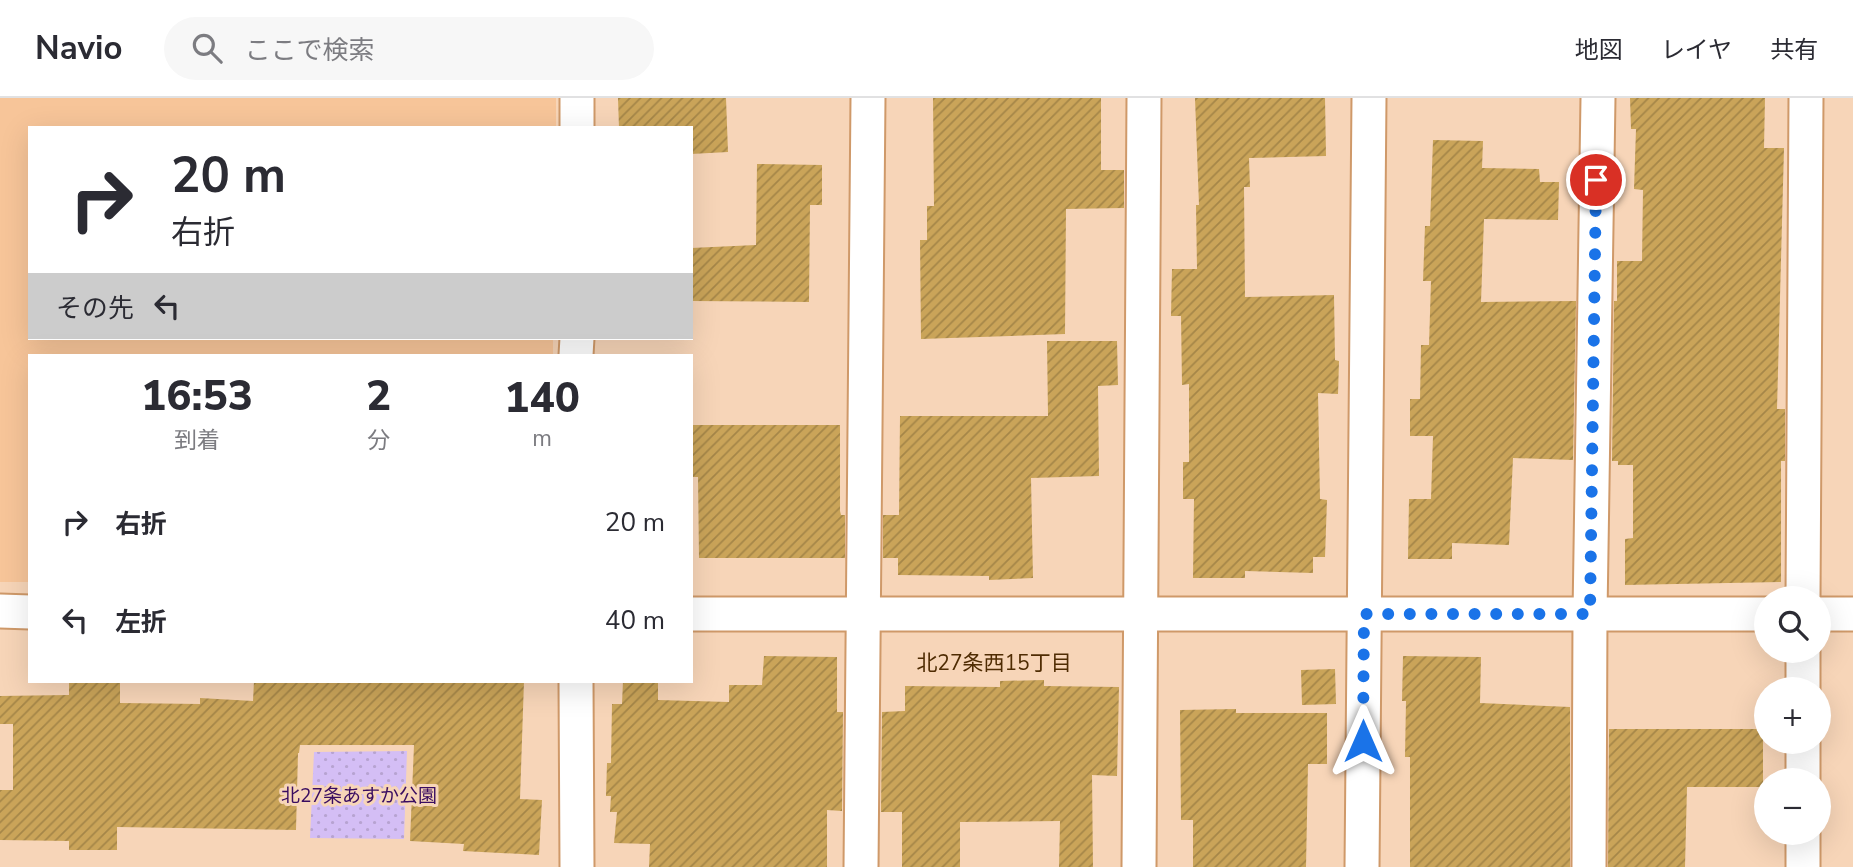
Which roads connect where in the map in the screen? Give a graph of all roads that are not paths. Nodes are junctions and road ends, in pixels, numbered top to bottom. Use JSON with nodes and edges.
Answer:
{"nodes":[{"id":1,"x":578,"y":98,"type":"edge"},
{"id":2,"x":868,"y":98,"type":"edge"},
{"id":3,"x":1144,"y":98,"type":"edge"},
{"id":4,"x":1369,"y":98,"type":"edge"},
{"id":5,"x":1598,"y":98,"type":"edge"},
{"id":6,"x":1807,"y":98,"type":"edge"},
{"id":7,"x":577,"y":126,"type":"edge"},
{"id":8,"x":1804,"y":586,"type":"edge"},
{"id":9,"x":0,"y":611,"type":"edge"},
{"id":10,"x":28,"y":612,"type":"edge"},
{"id":11,"x":693,"y":614,"type":"edge"},
{"id":12,"x":863,"y":614,"type":"junction"},
{"id":13,"x":1140,"y":614,"type":"junction"},
{"id":14,"x":1364,"y":614,"type":"junction"},
{"id":15,"x":1590,"y":614,"type":"junction"},
{"id":16,"x":1754,"y":614,"type":"edge"},
{"id":17,"x":1831,"y":614,"type":"edge"},
{"id":18,"x":1853,"y":614,"type":"edge"},
{"id":19,"x":576,"y":683,"type":"edge"},
{"id":20,"x":1803,"y":845,"type":"edge"},
{"id":21,"x":577,"y":867,"type":"edge"},
{"id":22,"x":861,"y":867,"type":"edge"},
{"id":23,"x":1139,"y":867,"type":"edge"},
{"id":24,"x":1362,"y":867,"type":"edge"},
{"id":25,"x":1589,"y":867,"type":"edge"},
{"id":26,"x":1803,"y":867,"type":"edge"}],
"edges":[{"from":1,"to":7,"type":"street"},
{"from":2,"to":12,"type":"street"},
{"from":3,"to":13,"type":"street"},
{"from":4,"to":14,"type":"street"},
{"from":5,"to":15,"type":"street"},
{"from":6,"to":8,"type":"street"},
{"from":9,"to":10,"type":"street"},
{"from":11,"to":12,"type":"street"},
{"from":12,"to":13,"type":"street"},
{"from":12,"to":22,"type":"street"},
{"from":13,"to":14,"type":"street"},
{"from":13,"to":23,"type":"street"},
{"from":14,"to":15,"type":"street"},
{"from":14,"to":24,"type":"street"},
{"from":15,"to":16,"type":"street"},
{"from":15,"to":25,"type":"street"},
{"from":17,"to":18,"type":"street"},
{"from":19,"to":21,"type":"street"},
{"from":20,"to":26,"type":"street"}]}
